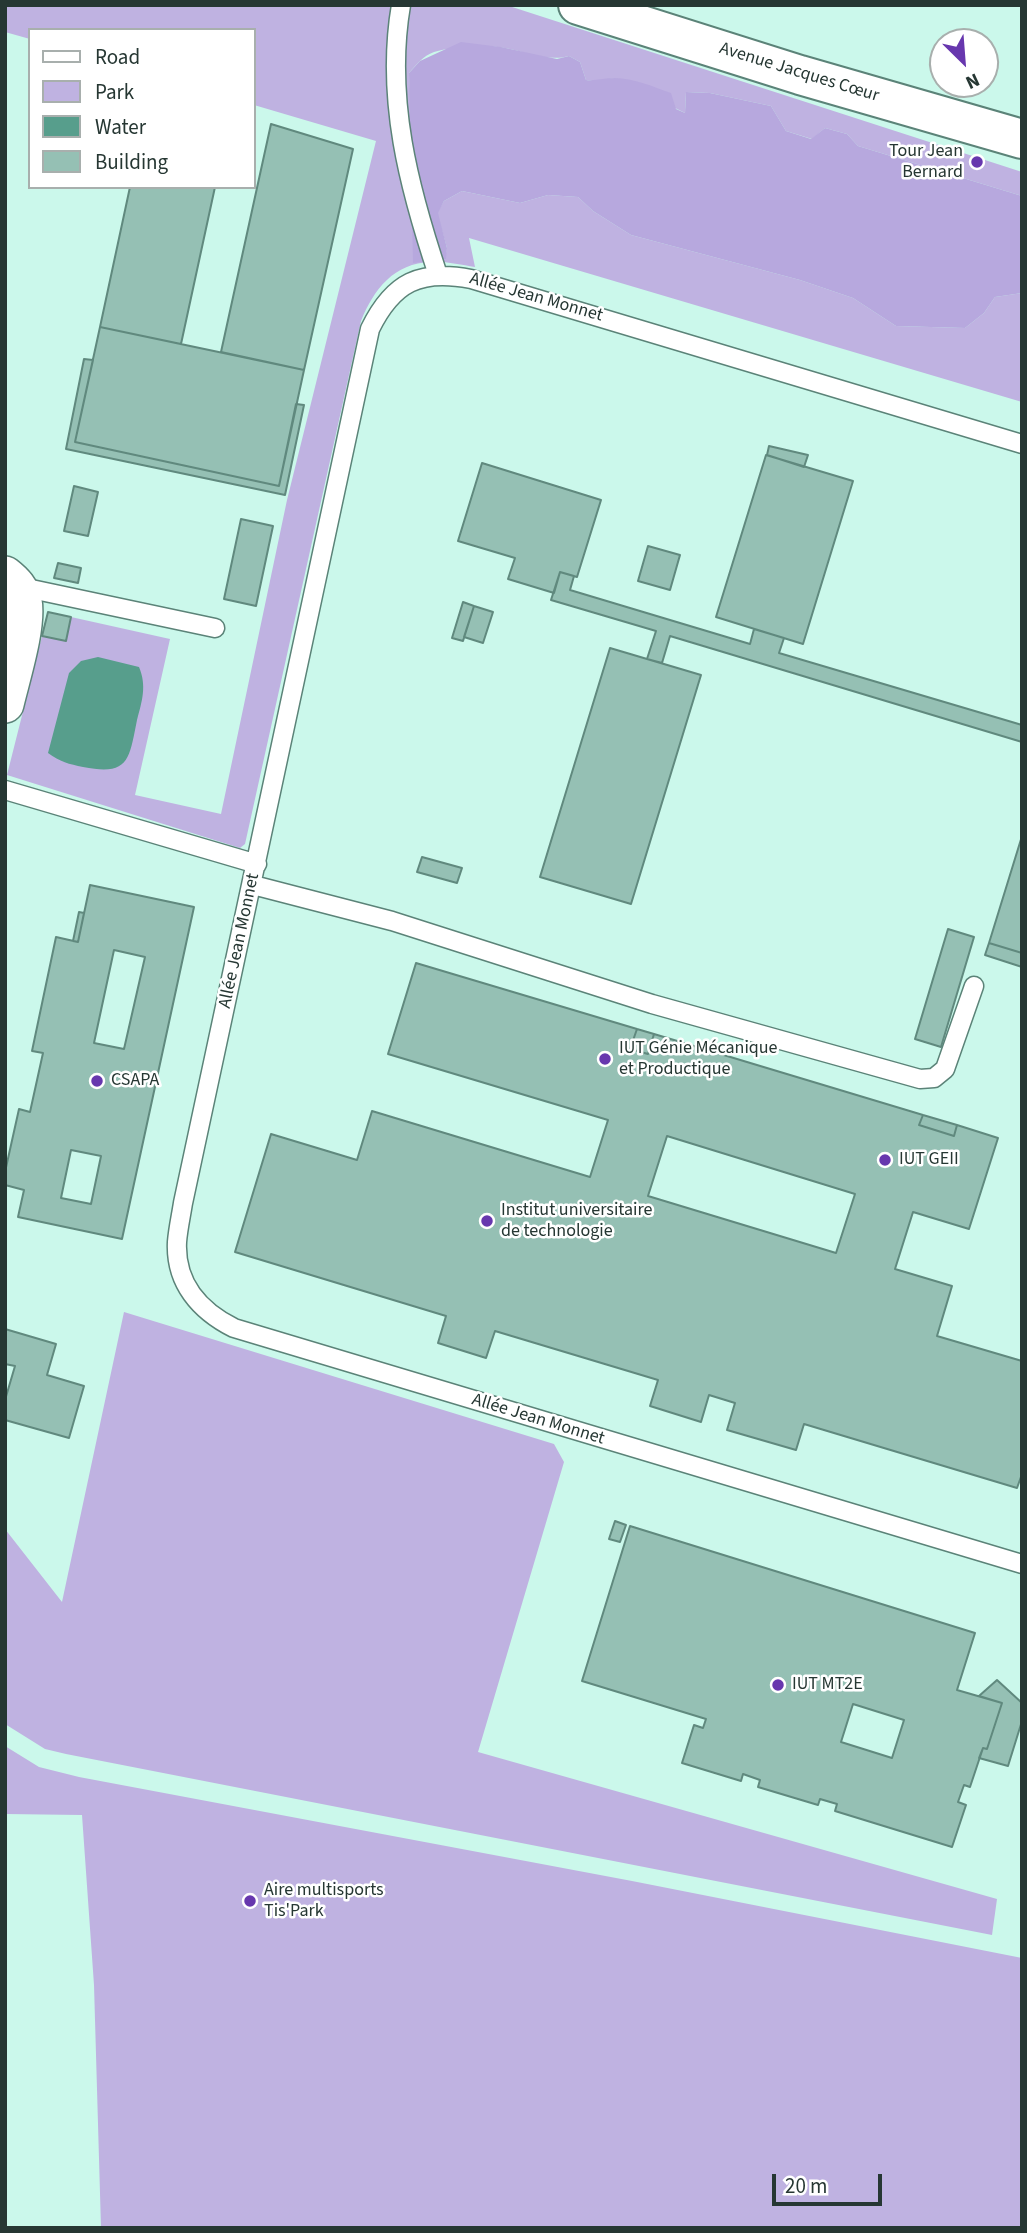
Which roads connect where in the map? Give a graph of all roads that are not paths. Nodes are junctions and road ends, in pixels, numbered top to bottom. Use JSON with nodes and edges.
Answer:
{"nodes":[{"id":1,"x":401,"y":5,"type":"edge"},
{"id":2,"x":578,"y":5,"type":"edge"},
{"id":3,"x":1022,"y":139,"type":"edge"},
{"id":4,"x":438,"y":275,"type":"junction"},
{"id":5,"x":1022,"y":444,"type":"edge"},
{"id":6,"x":11,"y":580,"type":"edge"},
{"id":7,"x":215,"y":628,"type":"dead end"},
{"id":8,"x":5,"y":704,"type":"edge"},
{"id":9,"x":5,"y":790,"type":"edge"},
{"id":10,"x":257,"y":864,"type":"junction"},
{"id":11,"x":253,"y":885,"type":"junction"},
{"id":12,"x":974,"y":986,"type":"dead end"},
{"id":13,"x":1022,"y":1564,"type":"edge"}],
"edges":[{"from":1,"to":4,"type":"lane"},
{"from":2,"to":3,"type":"main road","name":"Avenue Jacques Cœur"},
{"from":4,"to":5,"type":"lane","name":"Allée Jean Monnet"},
{"from":4,"to":10,"type":"lane","name":"Allée Jean Monnet"},
{"from":6,"to":7,"type":"lane"},
{"from":6,"to":8,"type":"street"},
{"from":9,"to":10,"type":"lane"},
{"from":10,"to":11,"type":"lane","name":"Allée Jean Monnet"},
{"from":11,"to":12,"type":"lane"},
{"from":11,"to":13,"type":"lane","name":"Allée Jean Monnet"}]}
